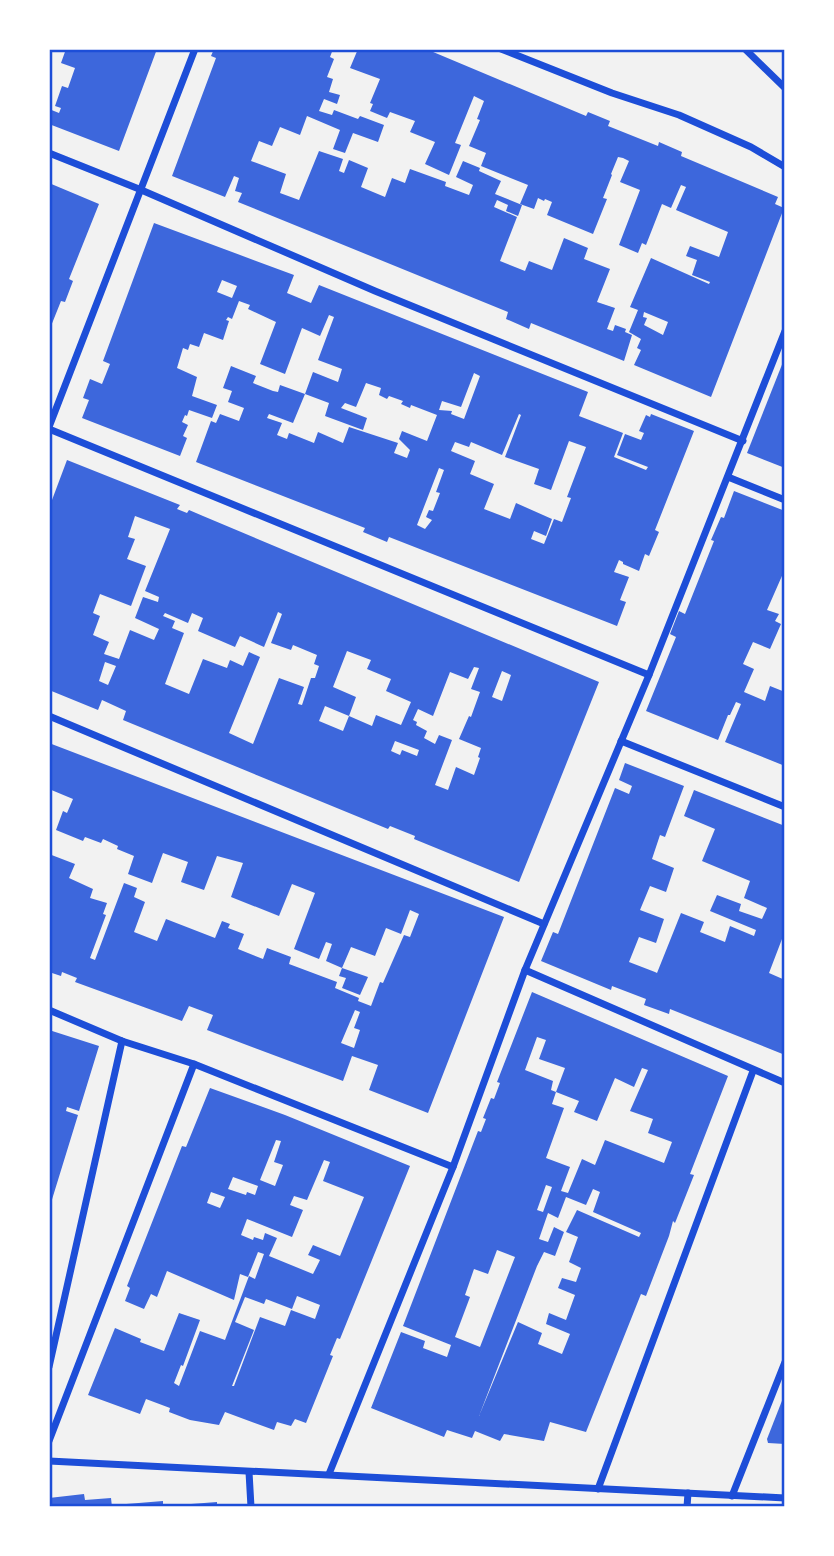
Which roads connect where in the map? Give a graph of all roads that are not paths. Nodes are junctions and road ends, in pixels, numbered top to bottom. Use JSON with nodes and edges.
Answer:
{"nodes":[{"id":1,"x":195,"y":49,"type":"edge"},
{"id":2,"x":501,"y":49,"type":"edge"},
{"id":3,"x":745,"y":49,"type":"edge"},
{"id":4,"x":785,"y":88,"type":"edge"},
{"id":5,"x":49,"y":153,"type":"edge"},
{"id":6,"x":785,"y":167,"type":"edge"},
{"id":7,"x":139,"y":188,"type":"junction"},
{"id":8,"x":785,"y":331,"type":"edge"},
{"id":9,"x":49,"y":428,"type":"edge"},
{"id":10,"x":743,"y":441,"type":"junction"},
{"id":11,"x":728,"y":477,"type":"junction"},
{"id":12,"x":785,"y":500,"type":"edge"},
{"id":13,"x":649,"y":674,"type":"junction"},
{"id":14,"x":49,"y":716,"type":"edge"},
{"id":15,"x":621,"y":741,"type":"junction"},
{"id":16,"x":785,"y":807,"type":"edge"},
{"id":17,"x":544,"y":924,"type":"junction"},
{"id":18,"x":525,"y":970,"type":"junction"},
{"id":19,"x":49,"y":1010,"type":"edge"},
{"id":20,"x":122,"y":1041,"type":"junction"},
{"id":21,"x":194,"y":1064,"type":"junction"},
{"id":22,"x":753,"y":1070,"type":"junction"},
{"id":23,"x":785,"y":1083,"type":"edge"},
{"id":24,"x":453,"y":1167,"type":"junction"},
{"id":25,"x":785,"y":1362,"type":"edge"},
{"id":26,"x":49,"y":1367,"type":"edge"},
{"id":27,"x":49,"y":1441,"type":"edge"},
{"id":28,"x":49,"y":1461,"type":"edge"},
{"id":29,"x":249,"y":1472,"type":"junction"},
{"id":30,"x":329,"y":1474,"type":"junction"},
{"id":31,"x":598,"y":1489,"type":"junction"},
{"id":32,"x":688,"y":1493,"type":"junction"},
{"id":33,"x":732,"y":1496,"type":"junction"},
{"id":34,"x":785,"y":1498,"type":"edge"},
{"id":35,"x":251,"y":1507,"type":"edge"},
{"id":36,"x":687,"y":1507,"type":"edge"}],
"edges":[{"from":1,"to":7,"type":"street"},
{"from":2,"to":6,"type":"street"},
{"from":3,"to":4,"type":"street"},
{"from":5,"to":7,"type":"street"},
{"from":7,"to":9,"type":"street"},
{"from":7,"to":10,"type":"street"},
{"from":8,"to":10,"type":"street"},
{"from":9,"to":13,"type":"street"},
{"from":10,"to":11,"type":"street"},
{"from":11,"to":12,"type":"street"},
{"from":11,"to":13,"type":"street"},
{"from":13,"to":15,"type":"street"},
{"from":14,"to":17,"type":"street"},
{"from":15,"to":16,"type":"street"},
{"from":15,"to":17,"type":"street"},
{"from":17,"to":18,"type":"street"},
{"from":18,"to":22,"type":"street"},
{"from":18,"to":24,"type":"street"},
{"from":19,"to":20,"type":"street"},
{"from":20,"to":21,"type":"street"},
{"from":20,"to":26,"type":"street"},
{"from":21,"to":24,"type":"street"},
{"from":21,"to":27,"type":"street"},
{"from":22,"to":23,"type":"street"},
{"from":22,"to":31,"type":"street"},
{"from":24,"to":30,"type":"street"},
{"from":25,"to":33,"type":"street"},
{"from":28,"to":29,"type":"street"},
{"from":29,"to":30,"type":"street"},
{"from":29,"to":35,"type":"street"},
{"from":30,"to":31,"type":"street"},
{"from":31,"to":32,"type":"street"},
{"from":32,"to":33,"type":"street"},
{"from":32,"to":36,"type":"street"},
{"from":33,"to":34,"type":"street"}]}
